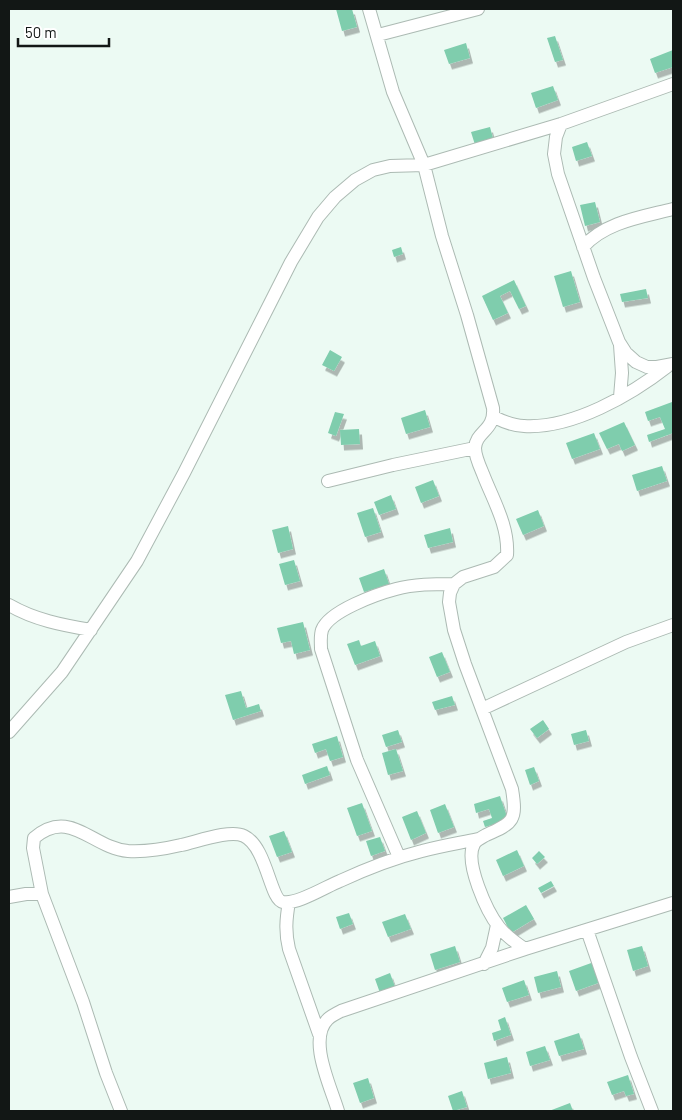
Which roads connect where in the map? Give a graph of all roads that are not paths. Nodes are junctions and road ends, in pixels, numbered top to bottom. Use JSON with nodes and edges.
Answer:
{"nodes":[{"id":1,"x":369,"y":9,"type":"edge"},
{"id":2,"x":474,"y":9,"type":"edge"},
{"id":3,"x":378,"y":34,"type":"junction"},
{"id":4,"x":673,"y":84,"type":"edge"},
{"id":5,"x":561,"y":124,"type":"junction"},
{"id":6,"x":424,"y":166,"type":"junction"},
{"id":7,"x":673,"y":209,"type":"edge"},
{"id":8,"x":583,"y":247,"type":"junction"},
{"id":9,"x":619,"y":342,"type":"junction"},
{"id":10,"x":672,"y":364,"type":"edge"},
{"id":11,"x":620,"y":397,"type":"junction"},
{"id":12,"x":494,"y":417,"type":"junction"},
{"id":13,"x":475,"y":448,"type":"junction"},
{"id":14,"x":328,"y":482,"type":"dead end"},
{"id":15,"x":454,"y":584,"type":"junction"},
{"id":16,"x":9,"y":605,"type":"edge"},
{"id":17,"x":673,"y":625,"type":"edge"},
{"id":18,"x":91,"y":630,"type":"junction"},
{"id":19,"x":482,"y":710,"type":"junction"},
{"id":20,"x":9,"y":732,"type":"edge"},
{"id":21,"x":478,"y":839,"type":"junction"},
{"id":22,"x":399,"y":857,"type":"junction"},
{"id":23,"x":42,"y":894,"type":"junction"},
{"id":24,"x":9,"y":897,"type":"edge"},
{"id":25,"x":289,"y":902,"type":"junction"},
{"id":26,"x":673,"y":902,"type":"edge"},
{"id":27,"x":497,"y":925,"type":"junction"},
{"id":28,"x":587,"y":930,"type":"junction"},
{"id":29,"x":525,"y":949,"type":"junction"},
{"id":30,"x":484,"y":964,"type":"junction"},
{"id":31,"x":320,"y":1034,"type":"junction"},
{"id":32,"x":121,"y":1111,"type":"edge"},
{"id":33,"x":338,"y":1111,"type":"edge"},
{"id":34,"x":652,"y":1111,"type":"edge"}],
"edges":[{"from":1,"to":3,"type":"street"},
{"from":2,"to":3,"type":"street"},
{"from":3,"to":6,"type":"street"},
{"from":4,"to":5,"type":"street"},
{"from":5,"to":6,"type":"street"},
{"from":5,"to":8,"type":"street"},
{"from":6,"to":12,"type":"street"},
{"from":6,"to":18,"type":"street"},
{"from":7,"to":8,"type":"street"},
{"from":8,"to":9,"type":"street"},
{"from":9,"to":10,"type":"street"},
{"from":9,"to":11,"type":"street"},
{"from":10,"to":11,"type":"street"},
{"from":11,"to":12,"type":"street"},
{"from":12,"to":13,"type":"street"},
{"from":13,"to":14,"type":"street"},
{"from":13,"to":15,"type":"street"},
{"from":15,"to":19,"type":"street"},
{"from":15,"to":22,"type":"street"},
{"from":16,"to":18,"type":"street"},
{"from":17,"to":19,"type":"street"},
{"from":18,"to":20,"type":"street"},
{"from":19,"to":21,"type":"street"},
{"from":21,"to":22,"type":"street"},
{"from":21,"to":27,"type":"street"},
{"from":22,"to":25,"type":"street"},
{"from":23,"to":24,"type":"street"},
{"from":23,"to":25,"type":"street"},
{"from":23,"to":32,"type":"street"},
{"from":25,"to":31,"type":"street"},
{"from":26,"to":28,"type":"street"},
{"from":27,"to":29,"type":"street"},
{"from":27,"to":30,"type":"street"},
{"from":28,"to":29,"type":"street"},
{"from":28,"to":34,"type":"street"},
{"from":29,"to":30,"type":"street"},
{"from":30,"to":31,"type":"street"},
{"from":31,"to":33,"type":"street"}]}
